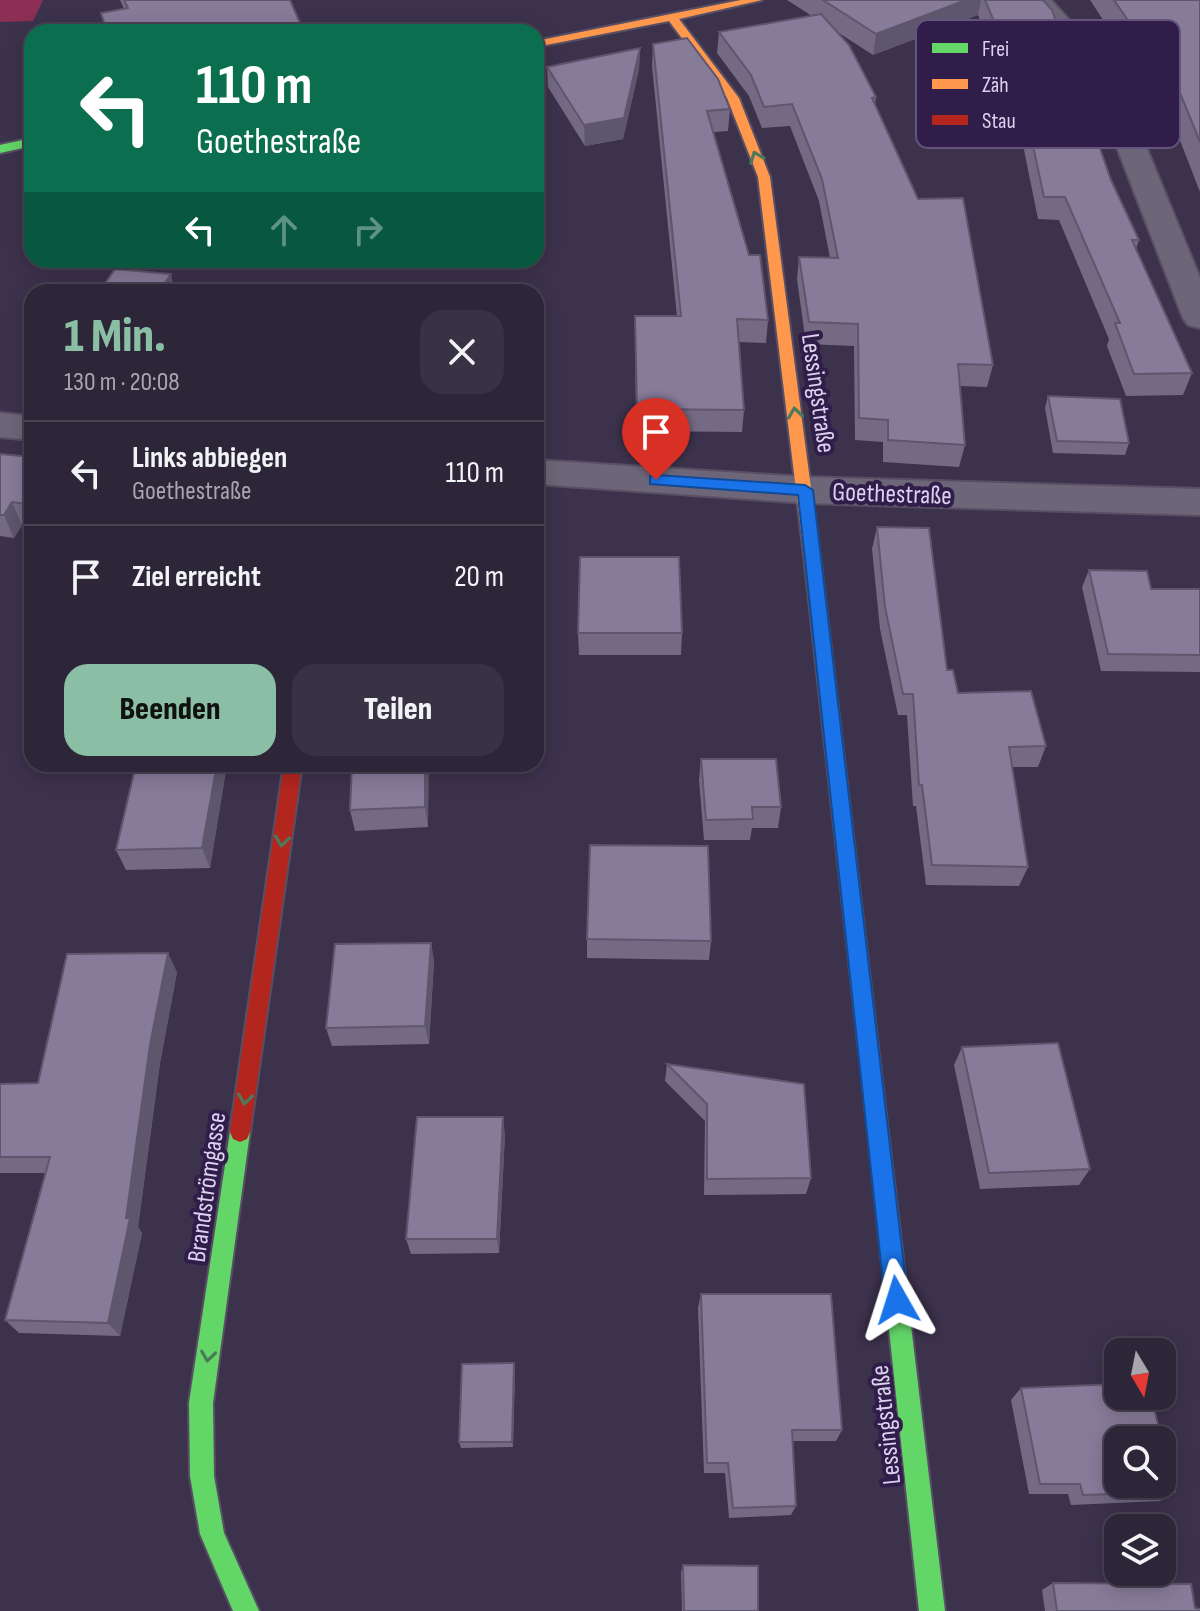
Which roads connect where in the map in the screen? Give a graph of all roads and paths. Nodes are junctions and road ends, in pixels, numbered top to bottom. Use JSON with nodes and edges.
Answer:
{"nodes":[{"id":1,"x":757,"y":0,"type":"edge"},
{"id":2,"x":1037,"y":0,"type":"edge"},
{"id":3,"x":673,"y":18,"type":"junction"},
{"id":4,"x":1055,"y":20,"type":"edge"},
{"id":5,"x":544,"y":42,"type":"edge"},
{"id":6,"x":24,"y":144,"type":"edge"},
{"id":7,"x":1132,"y":148,"type":"edge"},
{"id":8,"x":0,"y":149,"type":"edge"},
{"id":9,"x":1200,"y":318,"type":"edge"},
{"id":10,"x":0,"y":425,"type":"edge"},
{"id":11,"x":24,"y":427,"type":"edge"},
{"id":12,"x":544,"y":473,"type":"edge"},
{"id":13,"x":805,"y":490,"type":"junction"},
{"id":14,"x":1200,"y":502,"type":"edge"},
{"id":15,"x":292,"y":772,"type":"edge"},
{"id":16,"x":246,"y":1611,"type":"edge"},
{"id":17,"x":932,"y":1611,"type":"edge"}],
"edges":[{"from":1,"to":3,"type":"street"},
{"from":2,"to":4,"type":"street"},
{"from":3,"to":5,"type":"street"},
{"from":13,"to":3,"type":"street","name":"Lessingstraße","one_way":true},
{"from":6,"to":8,"type":"street"},
{"from":7,"to":9,"type":"street"},
{"from":10,"to":11,"type":"street"},
{"from":12,"to":13,"type":"street","name":"Goethestraße"},
{"from":13,"to":14,"type":"street","name":"Goethestraße"},
{"from":13,"to":17,"type":"street","name":"Lessingstraße"},
{"from":15,"to":16,"type":"street","name":"Brandströmgasse","one_way":true}]}
